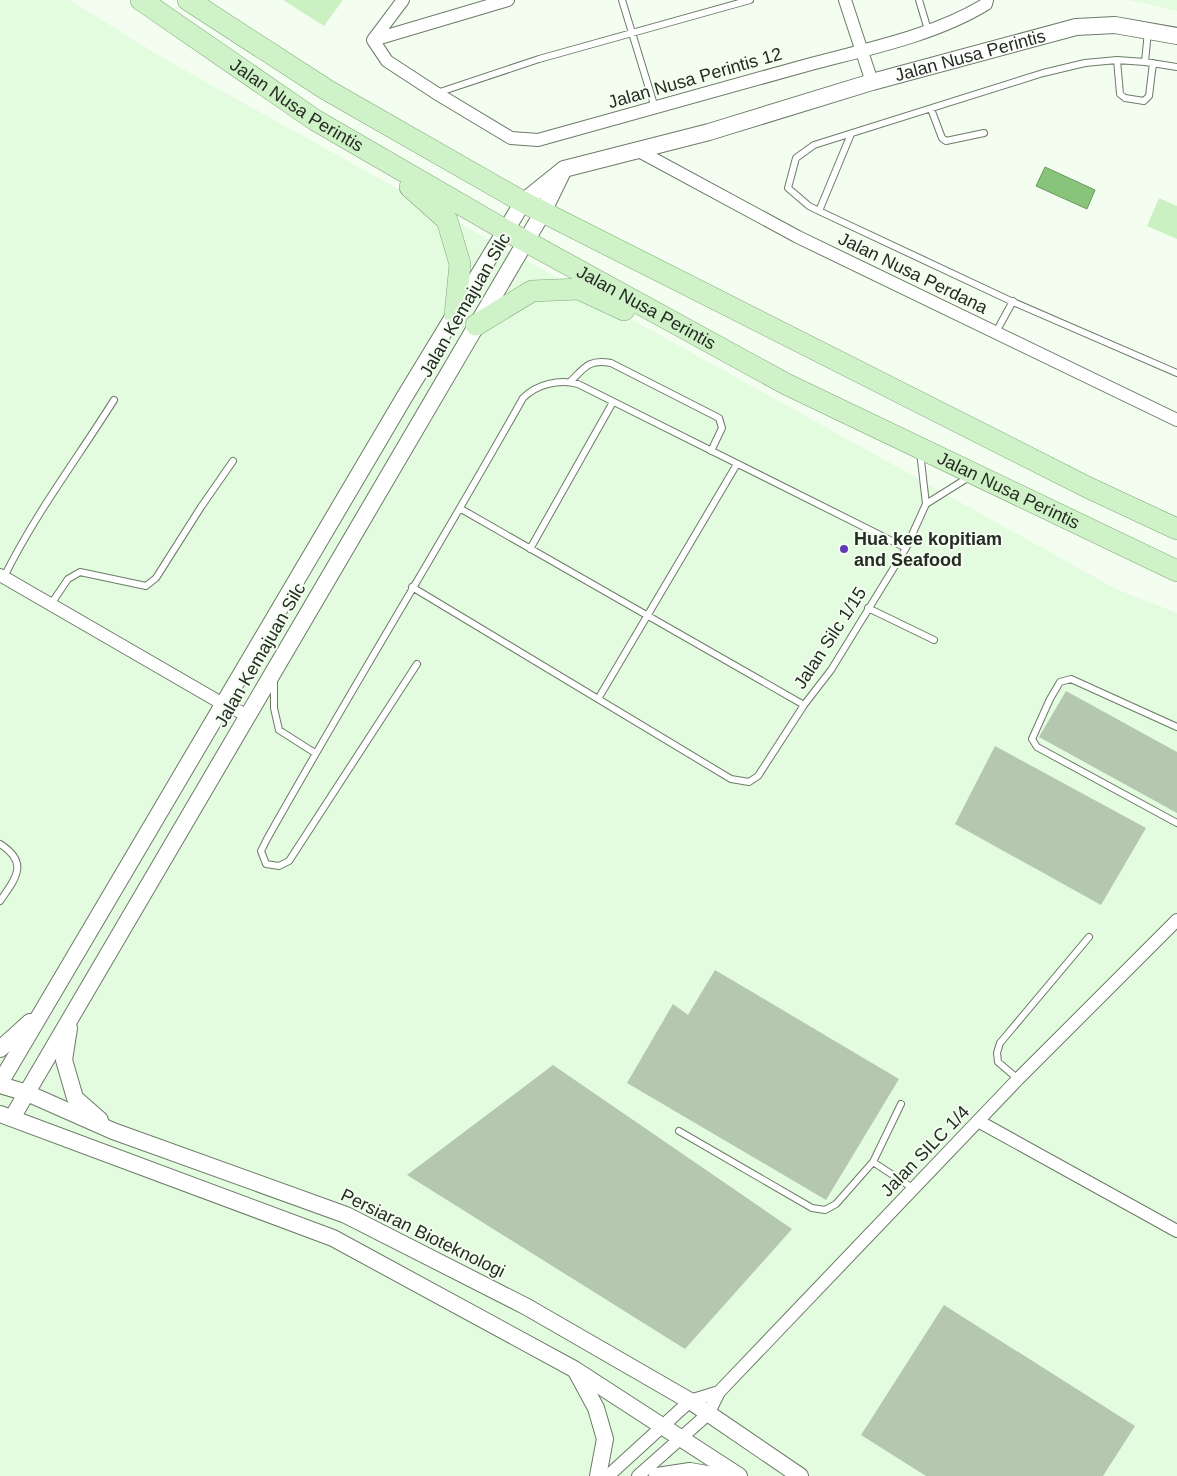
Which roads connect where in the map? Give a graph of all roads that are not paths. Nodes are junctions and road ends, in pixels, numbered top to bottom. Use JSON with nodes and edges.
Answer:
{"nodes":[{"id":1,"x":141,"y":0,"type":"edge"},
{"id":2,"x":188,"y":0,"type":"edge"},
{"id":3,"x":404,"y":0,"type":"edge"},
{"id":4,"x":508,"y":0,"type":"edge"},
{"id":5,"x":622,"y":0,"type":"edge"},
{"id":6,"x":750,"y":0,"type":"edge"},
{"id":7,"x":845,"y":0,"type":"edge"},
{"id":8,"x":919,"y":0,"type":"edge"},
{"id":9,"x":987,"y":0,"type":"edge"},
{"id":10,"x":928,"y":30,"type":"junction"},
{"id":11,"x":1148,"y":30,"type":"junction"},
{"id":12,"x":632,"y":34,"type":"junction"},
{"id":13,"x":1177,"y":36,"type":"edge"},
{"id":14,"x":373,"y":40,"type":"junction"},
{"id":15,"x":862,"y":50,"type":"junction"},
{"id":16,"x":1117,"y":60,"type":"junction"},
{"id":17,"x":1145,"y":62,"type":"junction"},
{"id":18,"x":1153,"y":63,"type":"junction"},
{"id":19,"x":1177,"y":68,"type":"edge"},
{"id":20,"x":872,"y":82,"type":"junction"},
{"id":21,"x":436,"y":93,"type":"junction"},
{"id":22,"x":654,"y":108,"type":"junction"},
{"id":23,"x":931,"y":109,"type":"junction"},
{"id":24,"x":315,"y":120,"type":"junction"},
{"id":25,"x":984,"y":133,"type":"dead end"},
{"id":26,"x":850,"y":134,"type":"junction"},
{"id":27,"x":638,"y":150,"type":"junction"},
{"id":28,"x":564,"y":169,"type":"junction"},
{"id":29,"x":523,"y":202,"type":"junction"},
{"id":30,"x":819,"y":211,"type":"junction"},
{"id":31,"x":543,"y":212,"type":"junction"},
{"id":32,"x":505,"y":230,"type":"junction"},
{"id":33,"x":526,"y":241,"type":"junction"},
{"id":34,"x":1013,"y":302,"type":"junction"},
{"id":35,"x":455,"y":315,"type":"junction"},
{"id":36,"x":476,"y":325,"type":"junction"},
{"id":37,"x":996,"y":332,"type":"junction"},
{"id":38,"x":1177,"y":373,"type":"edge"},
{"id":39,"x":570,"y":382,"type":"junction"},
{"id":40,"x":786,"y":384,"type":"junction"},
{"id":41,"x":405,"y":396,"type":"junction"},
{"id":42,"x":114,"y":400,"type":"dead end"},
{"id":43,"x":613,"y":402,"type":"junction"},
{"id":44,"x":427,"y":409,"type":"junction"},
{"id":45,"x":1177,"y":420,"type":"edge"},
{"id":46,"x":920,"y":448,"type":"junction"},
{"id":47,"x":711,"y":451,"type":"junction"},
{"id":48,"x":373,"y":454,"type":"junction"},
{"id":49,"x":233,"y":461,"type":"dead end"},
{"id":50,"x":737,"y":464,"type":"junction"},
{"id":51,"x":394,"y":466,"type":"junction"},
{"id":52,"x":974,"y":474,"type":"junction"},
{"id":53,"x":926,"y":504,"type":"junction"},
{"id":54,"x":461,"y":509,"type":"junction"},
{"id":55,"x":1177,"y":528,"type":"edge"},
{"id":56,"x":906,"y":548,"type":"junction"},
{"id":57,"x":530,"y":549,"type":"junction"},
{"id":58,"x":1177,"y":572,"type":"edge"},
{"id":59,"x":2,"y":576,"type":"edge"},
{"id":60,"x":412,"y":587,"type":"junction"},
{"id":61,"x":51,"y":604,"type":"junction"},
{"id":62,"x":868,"y":608,"type":"junction"},
{"id":63,"x":646,"y":614,"type":"junction"},
{"id":64,"x":934,"y":640,"type":"dead end"},
{"id":65,"x":417,"y":664,"type":"dead end"},
{"id":66,"x":274,"y":670,"type":"junction"},
{"id":67,"x":598,"y":699,"type":"junction"},
{"id":68,"x":223,"y":704,"type":"junction"},
{"id":69,"x":804,"y":706,"type":"junction"},
{"id":70,"x":248,"y":715,"type":"junction"},
{"id":71,"x":1177,"y":727,"type":"edge"},
{"id":72,"x":315,"y":753,"type":"junction"},
{"id":73,"x":1177,"y":823,"type":"edge"},
{"id":74,"x":0,"y":844,"type":"edge"},
{"id":75,"x":0,"y":901,"type":"edge"},
{"id":76,"x":1177,"y":920,"type":"edge"},
{"id":77,"x":1090,"y":936,"type":"dead end"},
{"id":78,"x":43,"y":1011,"type":"junction"},
{"id":79,"x":70,"y":1020,"type":"junction"},
{"id":80,"x":0,"y":1049,"type":"edge"},
{"id":81,"x":1018,"y":1079,"type":"junction"},
{"id":82,"x":0,"y":1084,"type":"edge"},
{"id":83,"x":27,"y":1093,"type":"junction"},
{"id":84,"x":901,"y":1104,"type":"dead end"},
{"id":85,"x":6,"y":1116,"type":"edge"},
{"id":86,"x":978,"y":1121,"type":"junction"},
{"id":87,"x":113,"y":1131,"type":"junction"},
{"id":88,"x":679,"y":1131,"type":"dead end"},
{"id":89,"x":873,"y":1162,"type":"junction"},
{"id":90,"x":914,"y":1189,"type":"junction"},
{"id":91,"x":1177,"y":1231,"type":"edge"},
{"id":92,"x":574,"y":1369,"type":"junction"},
{"id":93,"x":719,"y":1392,"type":"junction"},
{"id":94,"x":690,"y":1401,"type":"junction"},
{"id":95,"x":708,"y":1414,"type":"junction"},
{"id":96,"x":662,"y":1427,"type":"junction"},
{"id":97,"x":680,"y":1438,"type":"junction"},
{"id":98,"x":598,"y":1476,"type":"edge"},
{"id":99,"x":608,"y":1476,"type":"edge"},
{"id":100,"x":638,"y":1476,"type":"edge"},
{"id":101,"x":656,"y":1476,"type":"edge"},
{"id":102,"x":718,"y":1476,"type":"edge"},
{"id":103,"x":738,"y":1476,"type":"edge"},
{"id":104,"x":800,"y":1476,"type":"edge"}],
"edges":[{"from":1,"to":24,"type":"main road","name":"Jalan Nusa Perintis"},
{"from":2,"to":29,"type":"main road","name":"Jalan Nusa Perintis"},
{"from":3,"to":14,"type":"street"},
{"from":4,"to":14,"type":"street"},
{"from":5,"to":12,"type":"lane"},
{"from":6,"to":12,"type":"lane"},
{"from":7,"to":15,"type":"street"},
{"from":8,"to":10,"type":"lane"},
{"from":9,"to":10,"type":"street","name":"Jalan Nusa Perintis 12"},
{"from":10,"to":15,"type":"street","name":"Jalan Nusa Perintis 12"},
{"from":11,"to":13,"type":"street","name":"Jalan Nusa Perintis"},
{"from":11,"to":17,"type":"lane"},
{"from":11,"to":20,"type":"street","name":"Jalan Nusa Perintis"},
{"from":12,"to":21,"type":"lane"},
{"from":12,"to":22,"type":"lane"},
{"from":14,"to":21,"type":"street","name":"Jalan Nusa Perintis 12"},
{"from":15,"to":20,"type":"street"},
{"from":15,"to":22,"type":"street","name":"Jalan Nusa Perintis 12"},
{"from":16,"to":17,"type":"lane"},
{"from":16,"to":18,"type":"lane"},
{"from":16,"to":23,"type":"lane"},
{"from":17,"to":18,"type":"lane"},
{"from":18,"to":19,"type":"lane"},
{"from":20,"to":27,"type":"street","name":"Jalan Nusa Perintis"},
{"from":21,"to":22,"type":"street","name":"Jalan Nusa Perintis 12"},
{"from":23,"to":25,"type":"lane"},
{"from":23,"to":26,"type":"lane"},
{"from":24,"to":32,"type":"main road","name":"Jalan Nusa Perintis"},
{"from":24,"to":35,"type":"main road"},
{"from":26,"to":30,"type":"lane"},
{"from":26,"to":30,"type":"lane"},
{"from":27,"to":28,"type":"street","name":"Jalan Nusa Perintis"},
{"from":27,"to":37,"type":"street","name":"Jalan Nusa Perdana"},
{"from":28,"to":29,"type":"street","name":"Jalan Kemajuan Silc"},
{"from":28,"to":31,"type":"street","name":"Jalan Kemajuan Silc"},
{"from":29,"to":31,"type":"main road","name":"Jalan Nusa Perintis"},
{"from":29,"to":32,"type":"street","name":"Jalan Kemajuan Silc"},
{"from":30,"to":34,"type":"lane"},
{"from":31,"to":33,"type":"street","name":"Jalan Kemajuan Silc"},
{"from":31,"to":55,"type":"main road","name":"Jalan Nusa Perintis"},
{"from":32,"to":33,"type":"main road","name":"Jalan Nusa Perintis"},
{"from":32,"to":35,"type":"street","name":"Jalan Kemajuan Silc"},
{"from":33,"to":36,"type":"street","name":"Jalan Kemajuan Silc"},
{"from":33,"to":40,"type":"main road","name":"Jalan Nusa Perintis"},
{"from":34,"to":37,"type":"lane"},
{"from":34,"to":38,"type":"lane"},
{"from":35,"to":41,"type":"street","name":"Jalan Kemajuan Silc"},
{"from":36,"to":40,"type":"main road"},
{"from":36,"to":44,"type":"street","name":"Jalan Kemajuan Silc"},
{"from":37,"to":45,"type":"street","name":"Jalan Nusa Perdana"},
{"from":39,"to":43,"type":"lane"},
{"from":39,"to":47,"type":"lane"},
{"from":39,"to":54,"type":"lane"},
{"from":40,"to":46,"type":"main road","name":"Jalan Nusa Perintis"},
{"from":41,"to":44,"type":"street"},
{"from":41,"to":48,"type":"street","name":"Jalan Kemajuan Silc"},
{"from":42,"to":59,"type":"lane"},
{"from":43,"to":47,"type":"lane"},
{"from":43,"to":57,"type":"lane"},
{"from":44,"to":51,"type":"street","name":"Jalan Kemajuan Silc"},
{"from":46,"to":52,"type":"main road","name":"Jalan Nusa Perintis"},
{"from":46,"to":53,"type":"lane"},
{"from":47,"to":50,"type":"lane"},
{"from":48,"to":51,"type":"street"},
{"from":48,"to":68,"type":"street","name":"Jalan Kemajuan Silc"},
{"from":49,"to":61,"type":"lane"},
{"from":50,"to":56,"type":"lane"},
{"from":50,"to":63,"type":"lane"},
{"from":51,"to":66,"type":"street","name":"Jalan Kemajuan Silc"},
{"from":52,"to":53,"type":"lane"},
{"from":52,"to":58,"type":"main road","name":"Jalan Nusa Perintis"},
{"from":53,"to":56,"type":"lane","name":"Jalan Silc 1/15"},
{"from":54,"to":57,"type":"lane"},
{"from":54,"to":60,"type":"lane"},
{"from":56,"to":62,"type":"lane","name":"Jalan Silc 1/15"},
{"from":57,"to":63,"type":"lane"},
{"from":59,"to":61,"type":"street"},
{"from":60,"to":67,"type":"lane"},
{"from":60,"to":72,"type":"lane"},
{"from":61,"to":68,"type":"street"},
{"from":62,"to":64,"type":"lane"},
{"from":62,"to":69,"type":"lane","name":"Jalan Silc 1/15"},
{"from":63,"to":67,"type":"lane"},
{"from":63,"to":69,"type":"lane"},
{"from":65,"to":72,"type":"lane"},
{"from":66,"to":70,"type":"street","name":"Jalan Kemajuan Silc"},
{"from":66,"to":72,"type":"lane"},
{"from":67,"to":69,"type":"lane","name":"Jalan Silc 1/15"},
{"from":68,"to":70,"type":"street"},
{"from":68,"to":78,"type":"street","name":"Jalan Kemajuan Silc"},
{"from":70,"to":79,"type":"street","name":"Jalan Kemajuan Silc"},
{"from":71,"to":73,"type":"lane"},
{"from":74,"to":75,"type":"lane"},
{"from":76,"to":81,"type":"street","name":"Jalan SILC 1/4"},
{"from":77,"to":81,"type":"lane"},
{"from":78,"to":80,"type":"street"},
{"from":78,"to":82,"type":"street","name":"Jalan Kemajuan Silc"},
{"from":79,"to":83,"type":"street","name":"Jalan Kemajuan Silc"},
{"from":79,"to":87,"type":"street"},
{"from":81,"to":86,"type":"street","name":"Jalan SILC 1/4"},
{"from":82,"to":83,"type":"street","name":"Persiaran Bioteknologi"},
{"from":83,"to":85,"type":"street","name":"Jalan Kemajuan Silc"},
{"from":83,"to":87,"type":"street","name":"Persiaran Bioteknologi"},
{"from":84,"to":89,"type":"lane"},
{"from":85,"to":92,"type":"street"},
{"from":86,"to":90,"type":"street","name":"Jalan SILC 1/4"},
{"from":86,"to":91,"type":"street"},
{"from":87,"to":94,"type":"street","name":"Persiaran Bioteknologi"},
{"from":88,"to":89,"type":"lane"},
{"from":89,"to":90,"type":"lane"},
{"from":90,"to":93,"type":"street","name":"Jalan SILC 1/4"},
{"from":92,"to":96,"type":"street"},
{"from":92,"to":98,"type":"street"},
{"from":93,"to":94,"type":"street"},
{"from":93,"to":95,"type":"street","name":"Jalan SILC 1/4"},
{"from":94,"to":95,"type":"street","name":"Persiaran Bioteknologi"},
{"from":94,"to":96,"type":"street"},
{"from":95,"to":97,"type":"street"},
{"from":95,"to":104,"type":"street","name":"Persiaran Bioteknologi"},
{"from":96,"to":97,"type":"street"},
{"from":96,"to":99,"type":"street"},
{"from":97,"to":100,"type":"street"},
{"from":97,"to":103,"type":"street"},
{"from":101,"to":102,"type":"street"}]}
